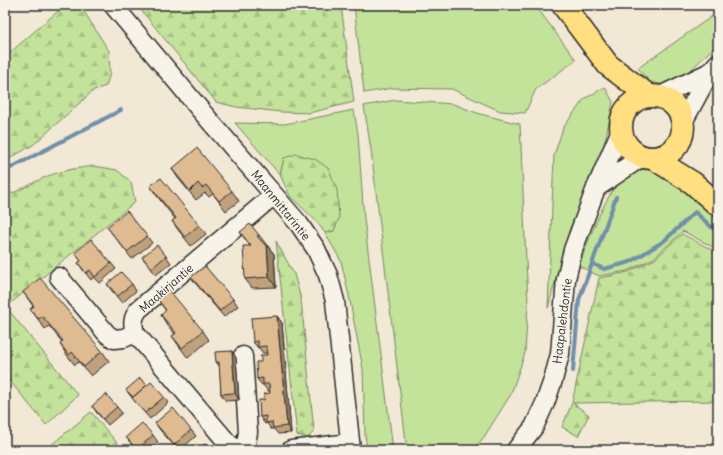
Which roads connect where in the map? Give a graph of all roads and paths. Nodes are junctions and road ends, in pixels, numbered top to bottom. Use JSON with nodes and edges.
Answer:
{"nodes":[{"id":1,"x":113,"y":5,"type":"edge"},
{"id":2,"x":563,"y":5,"type":"edge"},
{"id":3,"x":608,"y":64,"type":"junction"},
{"id":4,"x":714,"y":68,"type":"edge"},
{"id":5,"x":653,"y":96,"type":"junction"},
{"id":6,"x":623,"y":120,"type":"junction"},
{"id":7,"x":680,"y":134,"type":"junction"},
{"id":8,"x":648,"y":157,"type":"junction"},
{"id":9,"x":693,"y":183,"type":"junction"},
{"id":10,"x":596,"y":188,"type":"junction"},
{"id":11,"x":274,"y":195,"type":"junction"},
{"id":12,"x":718,"y":205,"type":"edge"},
{"id":13,"x":59,"y":277,"type":"dead end"},
{"id":14,"x":135,"y":333,"type":"junction"},
{"id":15,"x":243,"y":356,"type":"dead end"},
{"id":16,"x":350,"y":446,"type":"edge"},
{"id":17,"x":237,"y":450,"type":"edge"},
{"id":18,"x":245,"y":450,"type":"edge"},
{"id":19,"x":291,"y":450,"type":"edge"},
{"id":20,"x":516,"y":450,"type":"edge"}],
"edges":[{"from":1,"to":11,"type":"street","name":"Maanmittarintie"},
{"from":2,"to":3,"type":"main road"},
{"from":3,"to":5,"type":"main road"},
{"from":3,"to":6,"type":"main road"},
{"from":4,"to":5,"type":"street"},
{"from":4,"to":7,"type":"street"},
{"from":5,"to":6,"type":"main road"},
{"from":5,"to":7,"type":"main road"},
{"from":6,"to":8,"type":"main road"},
{"from":6,"to":10,"type":"street","name":"Haapalehdontie"},
{"from":7,"to":8,"type":"main road"},
{"from":7,"to":9,"type":"main road"},
{"from":8,"to":9,"type":"main road"},
{"from":8,"to":10,"type":"street"},
{"from":9,"to":12,"type":"main road"},
{"from":10,"to":20,"type":"street","name":"Haapalehdontie"},
{"from":11,"to":14,"type":"street","name":"Maakirjantie"},
{"from":11,"to":16,"type":"street","name":"Maanmittarintie"},
{"from":13,"to":14,"type":"street"},
{"from":14,"to":17,"type":"street"},
{"from":15,"to":18,"type":"street"},
{"from":16,"to":19,"type":"street"}]}
